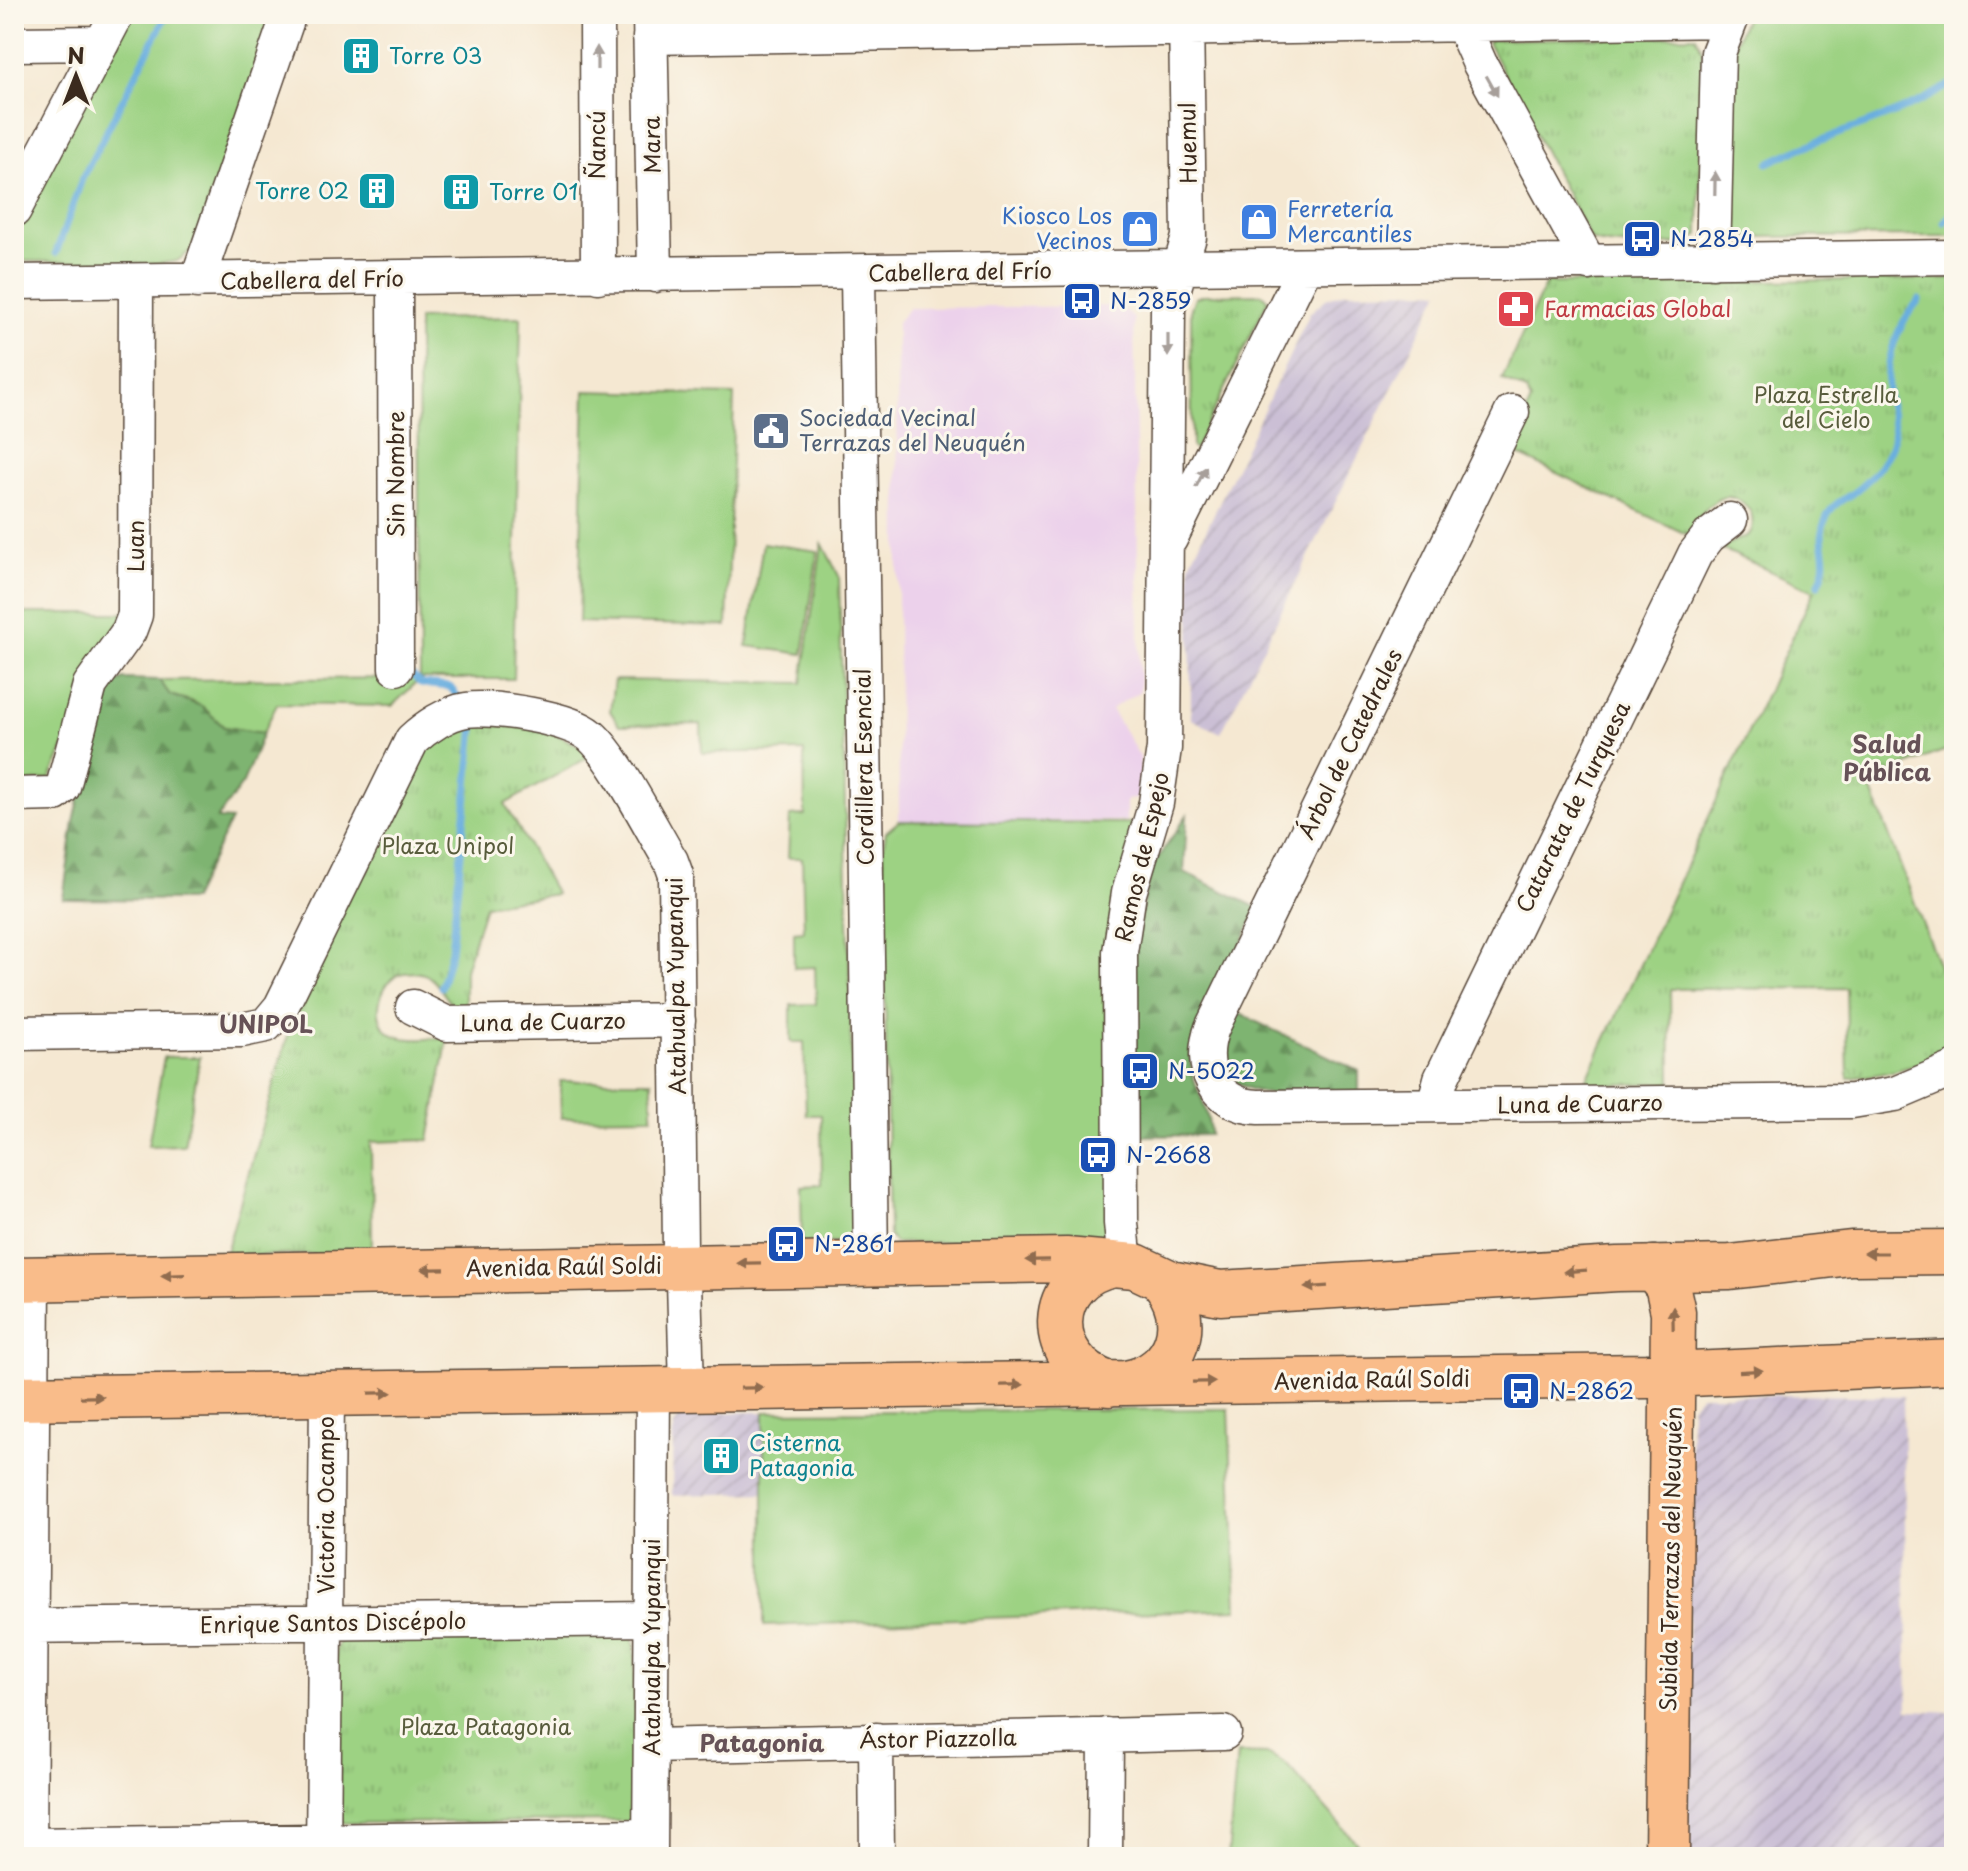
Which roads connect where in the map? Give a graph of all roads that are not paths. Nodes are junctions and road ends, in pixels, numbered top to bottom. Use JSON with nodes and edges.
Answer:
{"nodes":[{"id":1,"x":289,"y":14,"type":"edge"},
{"id":2,"x":597,"y":14,"type":"edge"},
{"id":3,"x":1731,"y":17,"type":"edge"},
{"id":4,"x":1466,"y":19,"type":"edge"},
{"id":5,"x":1186,"y":21,"type":"edge"},
{"id":6,"x":650,"y":26,"type":"edge"},
{"id":7,"x":110,"y":28,"type":"edge"},
{"id":8,"x":14,"y":44,"type":"edge"},
{"id":9,"x":14,"y":210,"type":"edge"},
{"id":10,"x":1954,"y":257,"type":"edge"},
{"id":11,"x":1713,"y":261,"type":"junction"},
{"id":12,"x":1589,"y":263,"type":"junction"},
{"id":13,"x":1305,"y":267,"type":"junction"},
{"id":14,"x":1179,"y":269,"type":"junction"},
{"id":15,"x":858,"y":273,"type":"junction"},
{"id":16,"x":655,"y":275,"type":"junction"},
{"id":17,"x":598,"y":276,"type":"junction"},
{"id":18,"x":395,"y":279,"type":"junction"},
{"id":19,"x":197,"y":281,"type":"junction"},
{"id":20,"x":14,"y":282,"type":"edge"},
{"id":21,"x":136,"y":282,"type":"junction"},
{"id":22,"x":1512,"y":412,"type":"dead end"},
{"id":23,"x":1730,"y":520,"type":"dead end"},
{"id":24,"x":1166,"y":547,"type":"junction"},
{"id":25,"x":396,"y":668,"type":"dead end"},
{"id":26,"x":14,"y":795,"type":"edge"},
{"id":27,"x":413,"y":1007,"type":"dead end"},
{"id":28,"x":678,"y":1020,"type":"junction"},
{"id":29,"x":14,"y":1033,"type":"edge"},
{"id":30,"x":1954,"y":1069,"type":"edge"},
{"id":31,"x":1211,"y":1080,"type":"joint"},
{"id":32,"x":1434,"y":1105,"type":"junction"},
{"id":33,"x":1952,"y":1247,"type":"edge"},
{"id":34,"x":871,"y":1261,"type":"junction"},
{"id":35,"x":682,"y":1265,"type":"junction"},
{"id":36,"x":1653,"y":1268,"type":"junction"},
{"id":37,"x":1133,"y":1269,"type":"junction"},
{"id":38,"x":24,"y":1279,"type":"edge"},
{"id":39,"x":1954,"y":1362,"type":"edge"},
{"id":40,"x":1673,"y":1375,"type":"junction"},
{"id":41,"x":1118,"y":1383,"type":"junction"},
{"id":42,"x":670,"y":1389,"type":"junction"},
{"id":43,"x":327,"y":1394,"type":"junction"},
{"id":44,"x":24,"y":1398,"type":"edge"},
{"id":45,"x":652,"y":1619,"type":"junction"},
{"id":46,"x":325,"y":1623,"type":"junction"},
{"id":47,"x":23,"y":1626,"type":"edge"},
{"id":48,"x":1224,"y":1733,"type":"dead end"},
{"id":49,"x":1106,"y":1735,"type":"junction"},
{"id":50,"x":876,"y":1740,"type":"junction"},
{"id":51,"x":651,"y":1746,"type":"junction"},
{"id":52,"x":650,"y":1846,"type":"edge"},
{"id":53,"x":323,"y":1849,"type":"edge"},
{"id":54,"x":30,"y":1851,"type":"edge"},
{"id":55,"x":877,"y":1857,"type":"edge"},
{"id":56,"x":1105,"y":1857,"type":"edge"},
{"id":57,"x":1667,"y":1857,"type":"edge"}],
"edges":[{"from":1,"to":19,"type":"street"},
{"from":17,"to":2,"type":"street","name":"Ñancú","one_way":true},
{"from":3,"to":4,"type":"street"},
{"from":11,"to":3,"type":"street","one_way":true},
{"from":4,"to":5,"type":"street"},
{"from":4,"to":12,"type":"street","one_way":true},
{"from":5,"to":6,"type":"street"},
{"from":5,"to":14,"type":"street","name":"Huemul"},
{"from":6,"to":16,"type":"street","name":"Mara"},
{"from":7,"to":8,"type":"street"},
{"from":7,"to":9,"type":"street"},
{"from":10,"to":11,"type":"street","name":"Cabellera del Frío"},
{"from":11,"to":12,"type":"street","name":"Cabellera del Frío"},
{"from":12,"to":13,"type":"street","name":"Cabellera del Frío"},
{"from":13,"to":14,"type":"street","name":"Cabellera del Frío"},
{"from":24,"to":13,"type":"street","name":"Ramos de Espejo","one_way":true},
{"from":14,"to":15,"type":"street","name":"Cabellera del Frío"},
{"from":14,"to":24,"type":"street","name":"Ramos de Espejo","one_way":true},
{"from":15,"to":16,"type":"street","name":"Cabellera del Frío"},
{"from":15,"to":34,"type":"street","name":"Cordillera Esencial"},
{"from":16,"to":17,"type":"street","name":"Cabellera del Frío"},
{"from":17,"to":18,"type":"street","name":"Cabellera del Frío"},
{"from":18,"to":19,"type":"street","name":"Cabellera del Frío"},
{"from":18,"to":25,"type":"street","name":"Sin Nombre"},
{"from":19,"to":21,"type":"street","name":"Cabellera del Frío"},
{"from":20,"to":21,"type":"street","name":"Cabellera del Frío"},
{"from":21,"to":26,"type":"street","name":"Luan"},
{"from":22,"to":31,"type":"street","name":"Árbol de Catedrales"},
{"from":23,"to":32,"type":"street","name":"Catarata de Turquesa"},
{"from":24,"to":37,"type":"street","name":"Ramos de Espejo"},
{"from":27,"to":28,"type":"street","name":"Luna de Cuarzo"},
{"from":28,"to":29,"type":"street","name":"Atahualpa Yupanqui"},
{"from":28,"to":35,"type":"street","name":"Atahualpa Yupanqui"},
{"from":30,"to":32,"type":"street","name":"Luna de Cuarzo"},
{"from":31,"to":32,"type":"street","name":"Luna de Cuarzo"},
{"from":33,"to":36,"type":"main road","name":"Avenida Raúl Soldi","one_way":true},
{"from":34,"to":35,"type":"main road","name":"Avenida Raúl Soldi","one_way":true},
{"from":37,"to":34,"type":"main road","name":"Avenida Raúl Soldi","one_way":true},
{"from":35,"to":38,"type":"main road","name":"Avenida Raúl Soldi","one_way":true},
{"from":35,"to":42,"type":"street","name":"Atahualpa Yupanqui"},
{"from":36,"to":37,"type":"main road","name":"Avenida Raúl Soldi","one_way":true},
{"from":40,"to":36,"type":"main road","name":"Subida Terrazas del Neuquén","one_way":true},
{"from":37,"to":41,"type":"main road","name":"Avenida Raúl Soldi"},
{"from":37,"to":41,"type":"main road"},
{"from":38,"to":44,"type":"street"},
{"from":40,"to":39,"type":"main road","name":"Avenida Raúl Soldi","one_way":true},
{"from":41,"to":40,"type":"main road","name":"Avenida Raúl Soldi","one_way":true},
{"from":40,"to":57,"type":"main road","name":"Subida Terrazas del Neuquén"},
{"from":42,"to":41,"type":"main road","name":"Avenida Raúl Soldi","one_way":true},
{"from":43,"to":42,"type":"main road","name":"Avenida Raúl Soldi","one_way":true},
{"from":42,"to":45,"type":"street","name":"Atahualpa Yupanqui"},
{"from":44,"to":43,"type":"main road","name":"Avenida Raúl Soldi","one_way":true},
{"from":43,"to":46,"type":"street","name":"Victoria Ocampo"},
{"from":44,"to":47,"type":"street"},
{"from":45,"to":46,"type":"street","name":"Enrique Santos Discépolo"},
{"from":45,"to":51,"type":"street","name":"Atahualpa Yupanqui"},
{"from":46,"to":47,"type":"street","name":"Enrique Santos Discépolo"},
{"from":46,"to":53,"type":"street","name":"Victoria Ocampo"},
{"from":47,"to":54,"type":"street"},
{"from":48,"to":49,"type":"street","name":"Ástor Piazzolla"},
{"from":49,"to":50,"type":"street","name":"Ástor Piazzolla"},
{"from":49,"to":56,"type":"street"},
{"from":50,"to":51,"type":"street","name":"Ástor Piazzolla"},
{"from":50,"to":55,"type":"street"},
{"from":51,"to":52,"type":"street","name":"Atahualpa Yupanqui"},
{"from":52,"to":53,"type":"street"},
{"from":53,"to":54,"type":"street"}]}
